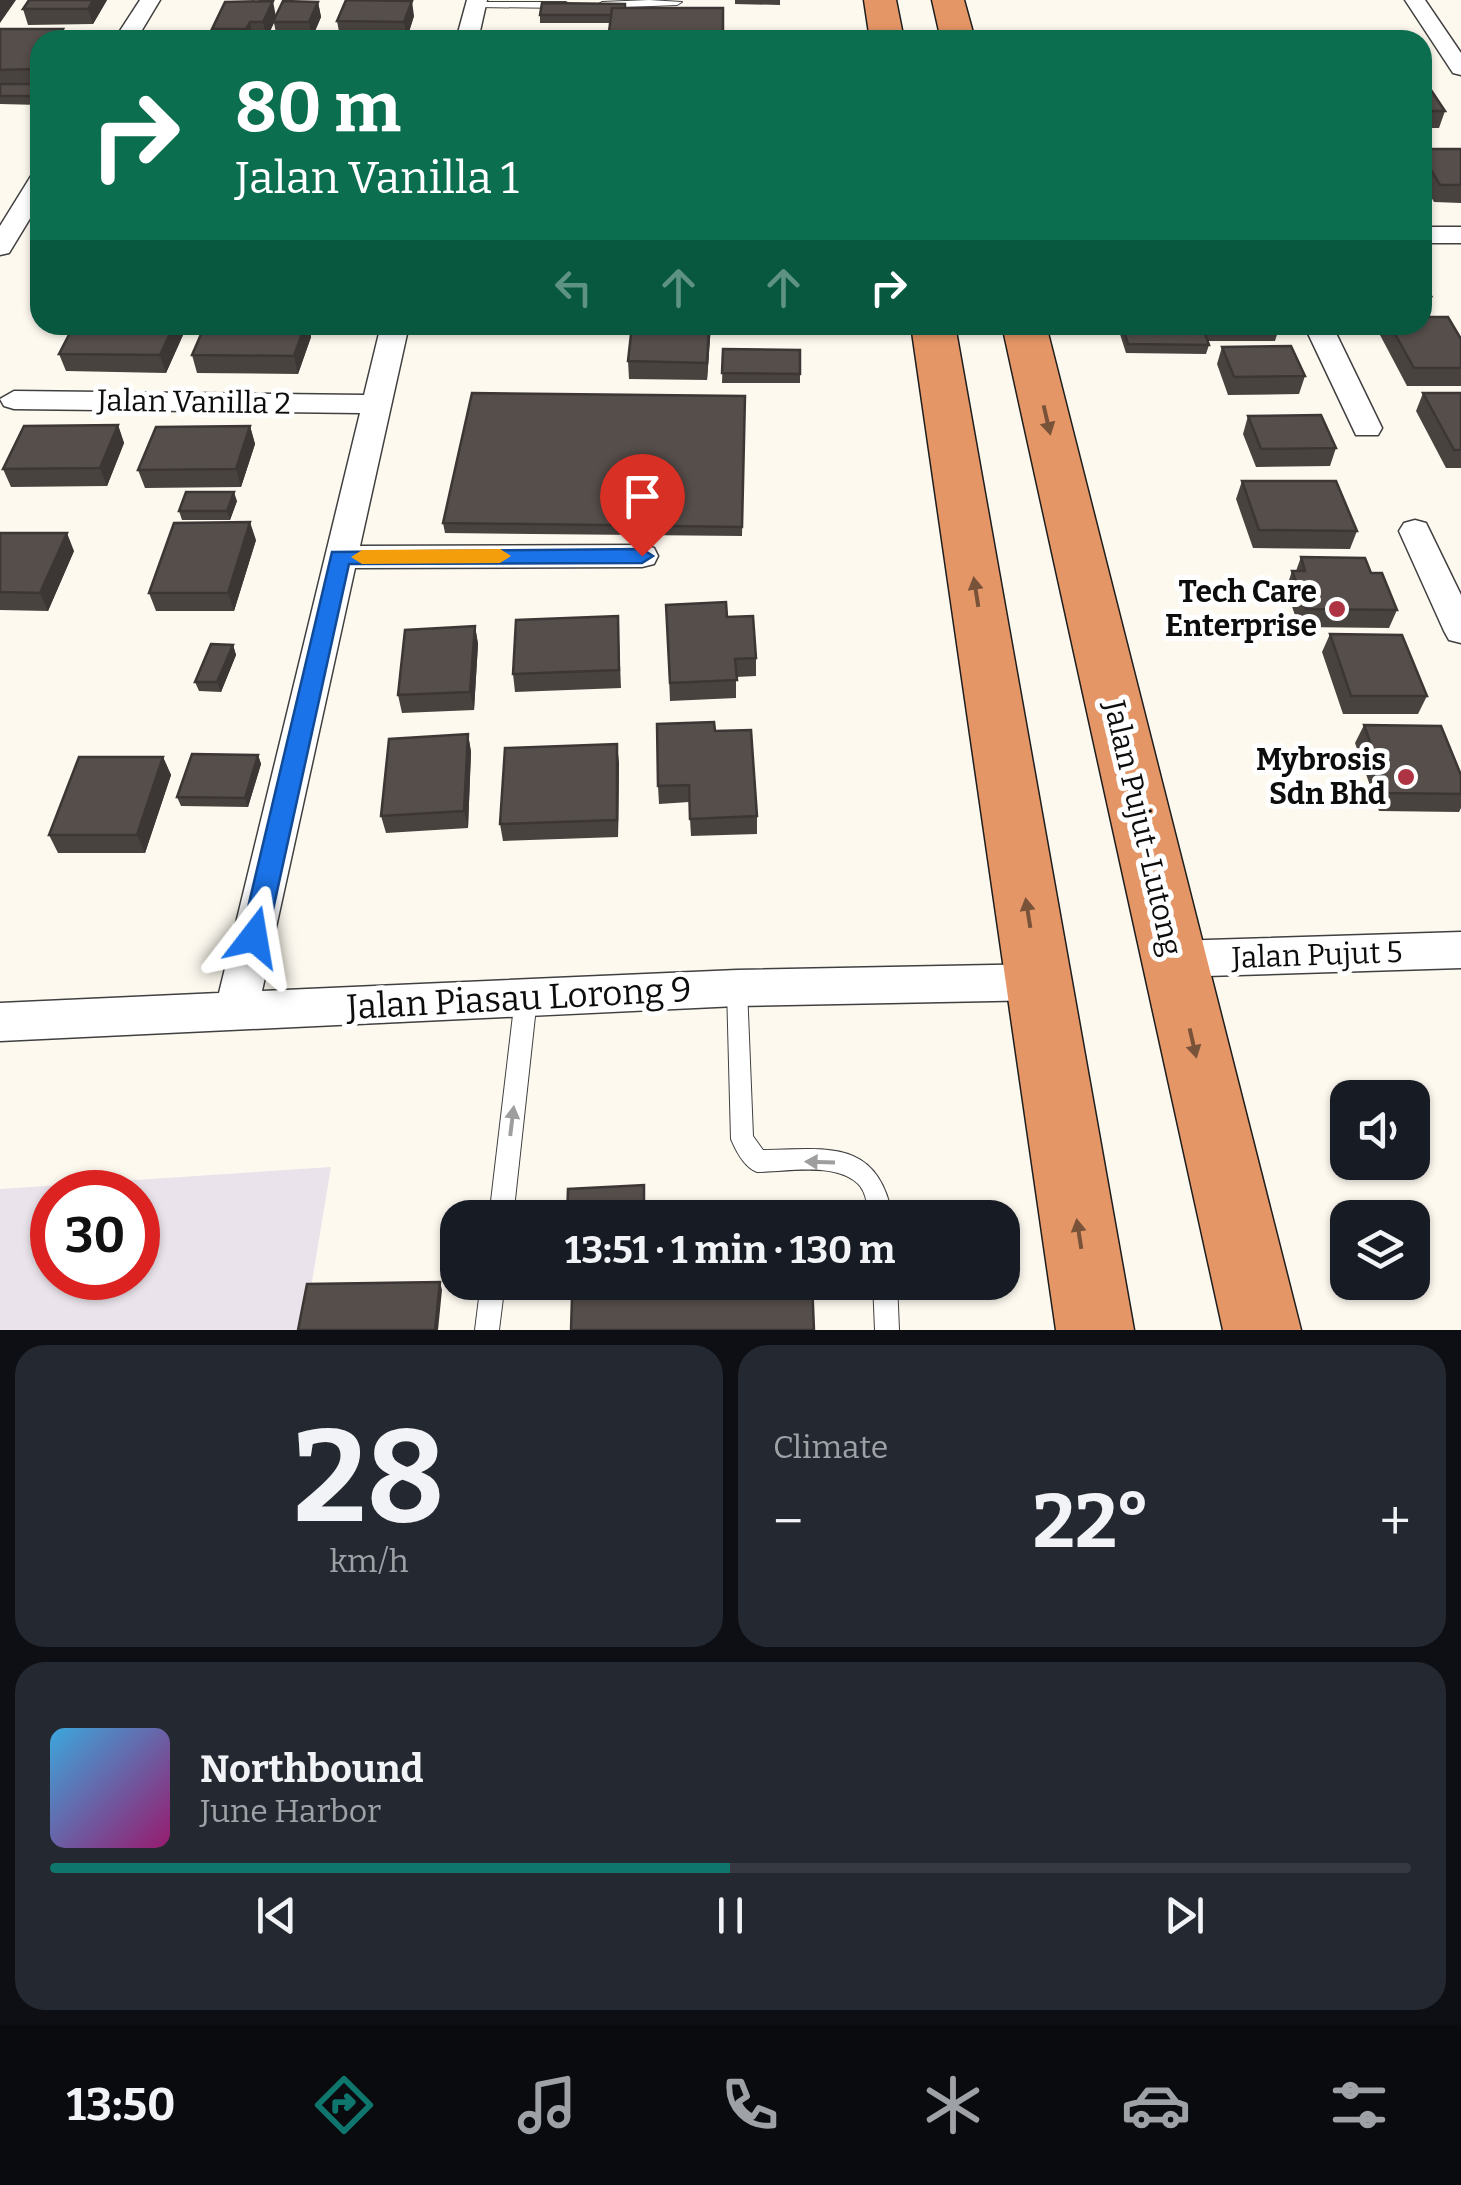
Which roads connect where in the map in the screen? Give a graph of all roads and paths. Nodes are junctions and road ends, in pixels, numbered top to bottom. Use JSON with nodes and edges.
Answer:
{"nodes":[{"id":1,"x":150,"y":0,"type":"edge"},
{"id":2,"x":880,"y":0,"type":"edge"},
{"id":3,"x":948,"y":0,"type":"edge"},
{"id":4,"x":1416,"y":0,"type":"edge"},
{"id":5,"x":477,"y":2,"type":"edge"},
{"id":6,"x":676,"y":2,"type":"edge"},
{"id":7,"x":132,"y":30,"type":"edge"},
{"id":8,"x":470,"y":30,"type":"edge"},
{"id":9,"x":885,"y":30,"type":"edge"},
{"id":10,"x":956,"y":30,"type":"edge"},
{"id":11,"x":1432,"y":63,"type":"edge"},
{"id":12,"x":1459,"y":65,"type":"edge"},
{"id":13,"x":30,"y":196,"type":"edge"},
{"id":14,"x":1432,"y":235,"type":"edge"},
{"id":15,"x":1461,"y":235,"type":"edge"},
{"id":16,"x":0,"y":246,"type":"edge"},
{"id":17,"x":392,"y":335,"type":"edge"},
{"id":18,"x":935,"y":335,"type":"edge"},
{"id":19,"x":1026,"y":335,"type":"edge"},
{"id":20,"x":1323,"y":335,"type":"edge"},
{"id":21,"x":14,"y":400,"type":"dead end"},
{"id":22,"x":374,"y":404,"type":"junction"},
{"id":23,"x":1367,"y":428,"type":"dead end"},
{"id":24,"x":1415,"y":531,"type":"dead end"},
{"id":25,"x":642,"y":556,"type":"dead end"},
{"id":26,"x":340,"y":557,"type":"junction"},
{"id":27,"x":1461,"y":631,"type":"edge"},
{"id":28,"x":1461,"y":950,"type":"edge"},
{"id":29,"x":1174,"y":959,"type":"junction"},
{"id":30,"x":1039,"y":982,"type":"junction"},
{"id":31,"x":736,"y":988,"type":"junction"},
{"id":32,"x":526,"y":998,"type":"junction"},
{"id":33,"x":236,"y":1012,"type":"junction"},
{"id":34,"x":0,"y":1022,"type":"edge"},
{"id":35,"x":503,"y":1200,"type":"edge"},
{"id":36,"x":880,"y":1200,"type":"edge"},
{"id":37,"x":491,"y":1300,"type":"edge"},
{"id":38,"x":886,"y":1300,"type":"edge"},
{"id":39,"x":488,"y":1330,"type":"edge"},
{"id":40,"x":888,"y":1330,"type":"edge"},
{"id":41,"x":1095,"y":1330,"type":"edge"},
{"id":42,"x":1262,"y":1330,"type":"edge"}],
"edges":[{"from":1,"to":7,"type":"street"},
{"from":2,"to":9,"type":"highway"},
{"from":3,"to":10,"type":"highway"},
{"from":4,"to":12,"type":"street"},
{"from":5,"to":6,"type":"lane"},
{"from":5,"to":8,"type":"street"},
{"from":11,"to":12,"type":"street"},
{"from":13,"to":16,"type":"street"},
{"from":14,"to":15,"type":"street"},
{"from":17,"to":22,"type":"street"},
{"from":30,"to":18,"type":"highway","one_way":true},
{"from":19,"to":29,"type":"highway","name":"Jalan Pujut-Lutong","one_way":true},
{"from":20,"to":23,"type":"street"},
{"from":21,"to":22,"type":"street","name":"Jalan Vanilla 2"},
{"from":22,"to":26,"type":"street"},
{"from":24,"to":27,"type":"street"},
{"from":25,"to":26,"type":"street"},
{"from":26,"to":33,"type":"street"},
{"from":28,"to":29,"type":"street","name":"Jalan Pujut 5"},
{"from":29,"to":42,"type":"highway","name":"Jalan Pujut-Lutong","one_way":true},
{"from":30,"to":31,"type":"street","name":"Jalan Piasau Lorong 9"},
{"from":41,"to":30,"type":"highway","one_way":true},
{"from":31,"to":32,"type":"street","name":"Jalan Piasau Lorong 9"},
{"from":36,"to":31,"type":"lane","one_way":true},
{"from":32,"to":33,"type":"street","name":"Jalan Piasau Lorong 9"},
{"from":35,"to":32,"type":"lane","one_way":true},
{"from":33,"to":34,"type":"street","name":"Jalan Piasau Lorong 9"},
{"from":37,"to":39,"type":"lane"},
{"from":38,"to":40,"type":"lane"}]}
